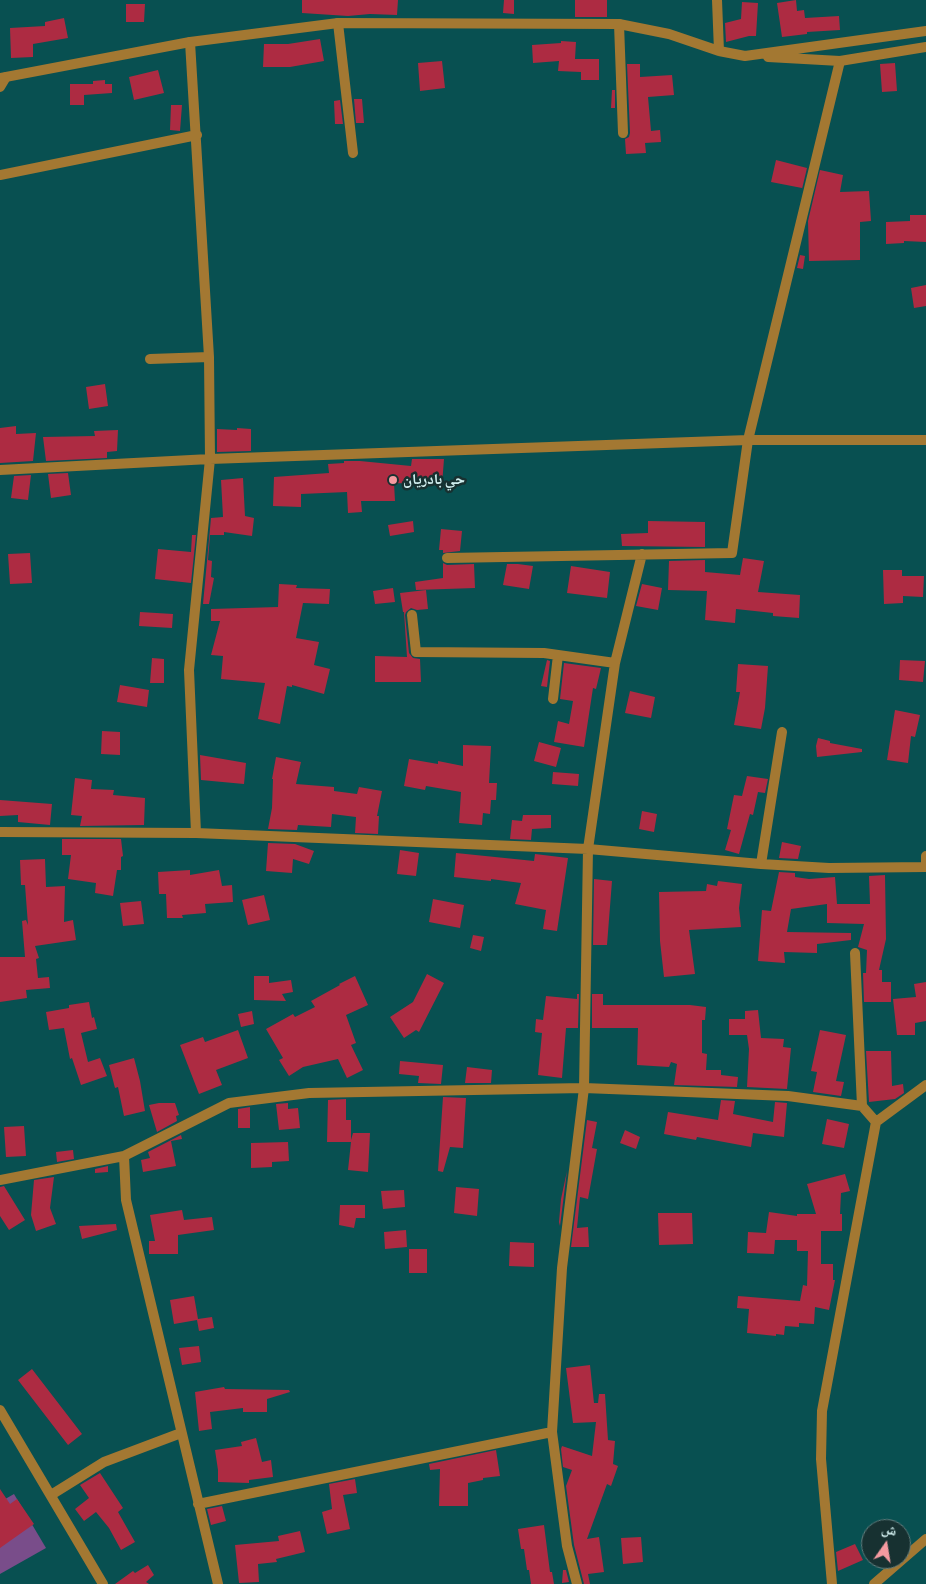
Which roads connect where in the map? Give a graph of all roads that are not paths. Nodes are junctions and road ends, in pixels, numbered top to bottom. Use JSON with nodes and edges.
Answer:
{"nodes":[{"id":1,"x":717,"y":0,"type":"edge"},
{"id":2,"x":338,"y":23,"type":"junction"},
{"id":3,"x":619,"y":24,"type":"junction"},
{"id":4,"x":926,"y":32,"type":"edge"},
{"id":5,"x":190,"y":42,"type":"junction"},
{"id":6,"x":926,"y":47,"type":"edge"},
{"id":7,"x":719,"y":52,"type":"junction"},
{"id":8,"x":745,"y":56,"type":"junction"},
{"id":9,"x":840,"y":61,"type":"junction"},
{"id":10,"x":3,"y":78,"type":"edge"},
{"id":11,"x":0,"y":87,"type":"edge"},
{"id":12,"x":623,"y":133,"type":"dead end"},
{"id":13,"x":197,"y":135,"type":"junction"},
{"id":14,"x":353,"y":153,"type":"dead end"},
{"id":15,"x":0,"y":175,"type":"edge"},
{"id":16,"x":209,"y":356,"type":"junction"},
{"id":17,"x":150,"y":359,"type":"dead end"},
{"id":18,"x":748,"y":440,"type":"junction"},
{"id":19,"x":926,"y":440,"type":"edge"},
{"id":20,"x":210,"y":459,"type":"junction"},
{"id":21,"x":0,"y":470,"type":"edge"},
{"id":22,"x":642,"y":554,"type":"junction"},
{"id":23,"x":447,"y":558,"type":"dead end"},
{"id":24,"x":412,"y":615,"type":"dead end"},
{"id":25,"x":558,"y":655,"type":"junction"},
{"id":26,"x":616,"y":662,"type":"junction"},
{"id":27,"x":554,"y":699,"type":"dead end"},
{"id":28,"x":782,"y":732,"type":"dead end"},
{"id":29,"x":0,"y":832,"type":"edge"},
{"id":30,"x":196,"y":834,"type":"junction"},
{"id":31,"x":588,"y":849,"type":"junction"},
{"id":32,"x":926,"y":856,"type":"edge"},
{"id":33,"x":761,"y":864,"type":"junction"},
{"id":34,"x":926,"y":867,"type":"edge"},
{"id":35,"x":855,"y":953,"type":"dead end"},
{"id":36,"x":926,"y":1085,"type":"edge"},
{"id":37,"x":584,"y":1088,"type":"junction"},
{"id":38,"x":862,"y":1106,"type":"junction"},
{"id":39,"x":876,"y":1122,"type":"junction"},
{"id":40,"x":124,"y":1156,"type":"junction"},
{"id":41,"x":0,"y":1180,"type":"edge"},
{"id":42,"x":0,"y":1410,"type":"edge"},
{"id":43,"x":552,"y":1432,"type":"junction"},
{"id":44,"x":181,"y":1433,"type":"junction"},
{"id":45,"x":51,"y":1495,"type":"junction"},
{"id":46,"x":198,"y":1504,"type":"junction"},
{"id":47,"x":926,"y":1539,"type":"edge"},
{"id":48,"x":103,"y":1584,"type":"edge"},
{"id":49,"x":218,"y":1584,"type":"edge"},
{"id":50,"x":577,"y":1584,"type":"edge"},
{"id":51,"x":832,"y":1584,"type":"edge"},
{"id":52,"x":874,"y":1584,"type":"edge"}],
"edges":[{"from":1,"to":7,"type":"street"},
{"from":2,"to":3,"type":"street"},
{"from":2,"to":5,"type":"street"},
{"from":2,"to":14,"type":"street"},
{"from":3,"to":7,"type":"street"},
{"from":3,"to":12,"type":"street"},
{"from":4,"to":8,"type":"street"},
{"from":5,"to":10,"type":"street"},
{"from":5,"to":13,"type":"street"},
{"from":6,"to":9,"type":"street"},
{"from":7,"to":8,"type":"street"},
{"from":8,"to":9,"type":"street"},
{"from":9,"to":18,"type":"street"},
{"from":10,"to":11,"type":"street"},
{"from":13,"to":15,"type":"street"},
{"from":13,"to":16,"type":"street"},
{"from":16,"to":17,"type":"street"},
{"from":16,"to":20,"type":"street"},
{"from":18,"to":19,"type":"street"},
{"from":18,"to":20,"type":"street"},
{"from":18,"to":22,"type":"street"},
{"from":20,"to":21,"type":"street"},
{"from":20,"to":30,"type":"street"},
{"from":22,"to":23,"type":"street"},
{"from":22,"to":26,"type":"street"},
{"from":24,"to":25,"type":"street"},
{"from":25,"to":26,"type":"street"},
{"from":25,"to":27,"type":"street"},
{"from":26,"to":31,"type":"street"},
{"from":28,"to":33,"type":"street"},
{"from":29,"to":30,"type":"street"},
{"from":30,"to":31,"type":"street"},
{"from":31,"to":33,"type":"street"},
{"from":31,"to":37,"type":"street"},
{"from":32,"to":34,"type":"street"},
{"from":33,"to":34,"type":"street"},
{"from":35,"to":38,"type":"street"},
{"from":36,"to":39,"type":"street"},
{"from":37,"to":38,"type":"street"},
{"from":37,"to":40,"type":"street"},
{"from":37,"to":43,"type":"street"},
{"from":38,"to":39,"type":"street"},
{"from":39,"to":51,"type":"street"},
{"from":40,"to":41,"type":"street"},
{"from":40,"to":44,"type":"street"},
{"from":42,"to":45,"type":"street"},
{"from":43,"to":46,"type":"street"},
{"from":43,"to":50,"type":"street"},
{"from":44,"to":45,"type":"street"},
{"from":44,"to":46,"type":"street"},
{"from":45,"to":48,"type":"street"},
{"from":46,"to":49,"type":"street"},
{"from":47,"to":52,"type":"street"}]}
